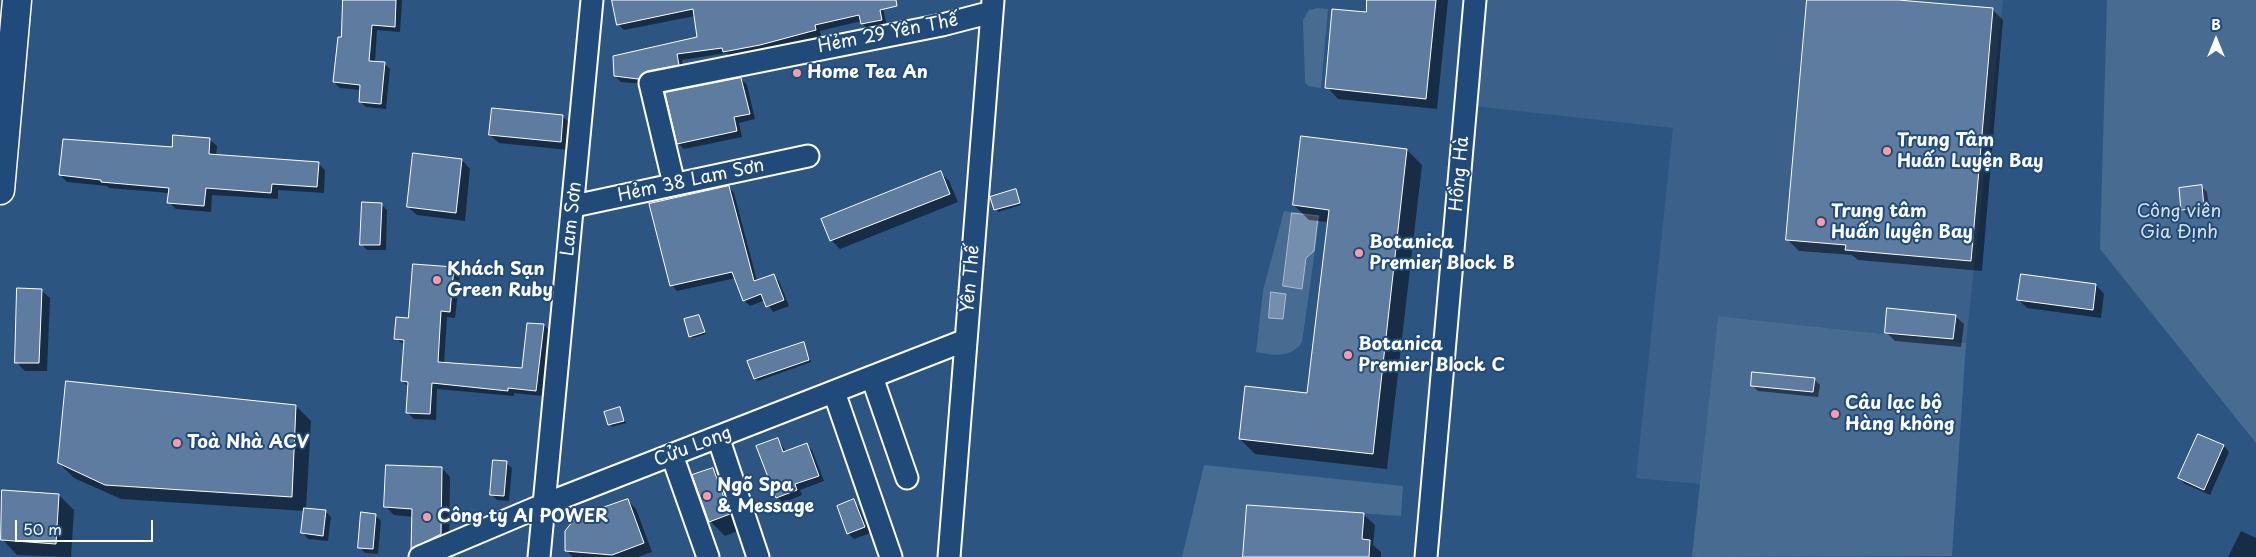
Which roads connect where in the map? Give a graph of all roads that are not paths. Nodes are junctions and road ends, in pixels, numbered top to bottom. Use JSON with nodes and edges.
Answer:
{"nodes":[{"id":1,"x":17,"y":0,"type":"edge"},
{"id":2,"x":592,"y":0,"type":"edge"},
{"id":3,"x":1475,"y":0,"type":"edge"},
{"id":4,"x":993,"y":6,"type":"edge"},
{"id":5,"x":808,"y":156,"type":"dead end"},
{"id":6,"x":674,"y":184,"type":"junction"},
{"id":7,"x":0,"y":190,"type":"edge"},
{"id":8,"x":574,"y":206,"type":"junction"},
{"id":9,"x":966,"y":340,"type":"junction"},
{"id":10,"x":872,"y":377,"type":"junction"},
{"id":11,"x":834,"y":392,"type":"junction"},
{"id":12,"x":718,"y":437,"type":"junction"},
{"id":13,"x":672,"y":455,"type":"junction"},
{"id":14,"x":907,"y":478,"type":"dead end"},
{"id":15,"x":543,"y":505,"type":"junction"},
{"id":16,"x":420,"y":557,"type":"edge"},
{"id":17,"x":539,"y":557,"type":"edge"},
{"id":18,"x":708,"y":557,"type":"edge"},
{"id":19,"x":758,"y":557,"type":"edge"},
{"id":20,"x":890,"y":557,"type":"edge"},
{"id":21,"x":949,"y":557,"type":"edge"},
{"id":22,"x":1426,"y":557,"type":"edge"}],
"edges":[{"from":1,"to":7,"type":"main road"},
{"from":2,"to":8,"type":"street","name":"Lam Sơn"},
{"from":3,"to":22,"type":"street","name":"Hồng Hà"},
{"from":4,"to":6,"type":"street","name":"Hẻm 29 Yên Thế"},
{"from":4,"to":9,"type":"street","name":"Yên Thế"},
{"from":5,"to":6,"type":"street","name":"Hẻm 38 Lam Sơn"},
{"from":6,"to":8,"type":"street","name":"Hẻm 38 Lam Sơn"},
{"from":8,"to":15,"type":"street","name":"Lam Sơn"},
{"from":9,"to":10,"type":"street","name":"Cửu Long"},
{"from":9,"to":21,"type":"street","name":"Yên Thế"},
{"from":10,"to":11,"type":"street","name":"Cửu Long"},
{"from":10,"to":14,"type":"street"},
{"from":11,"to":12,"type":"street","name":"Cửu Long"},
{"from":11,"to":20,"type":"street"},
{"from":12,"to":13,"type":"street","name":"Cửu Long"},
{"from":12,"to":19,"type":"street"},
{"from":13,"to":15,"type":"street","name":"Cửu Long"},
{"from":13,"to":18,"type":"street"},
{"from":15,"to":16,"type":"street","name":"Cửu Long"},
{"from":15,"to":17,"type":"street","name":"Lam Sơn"}]}
